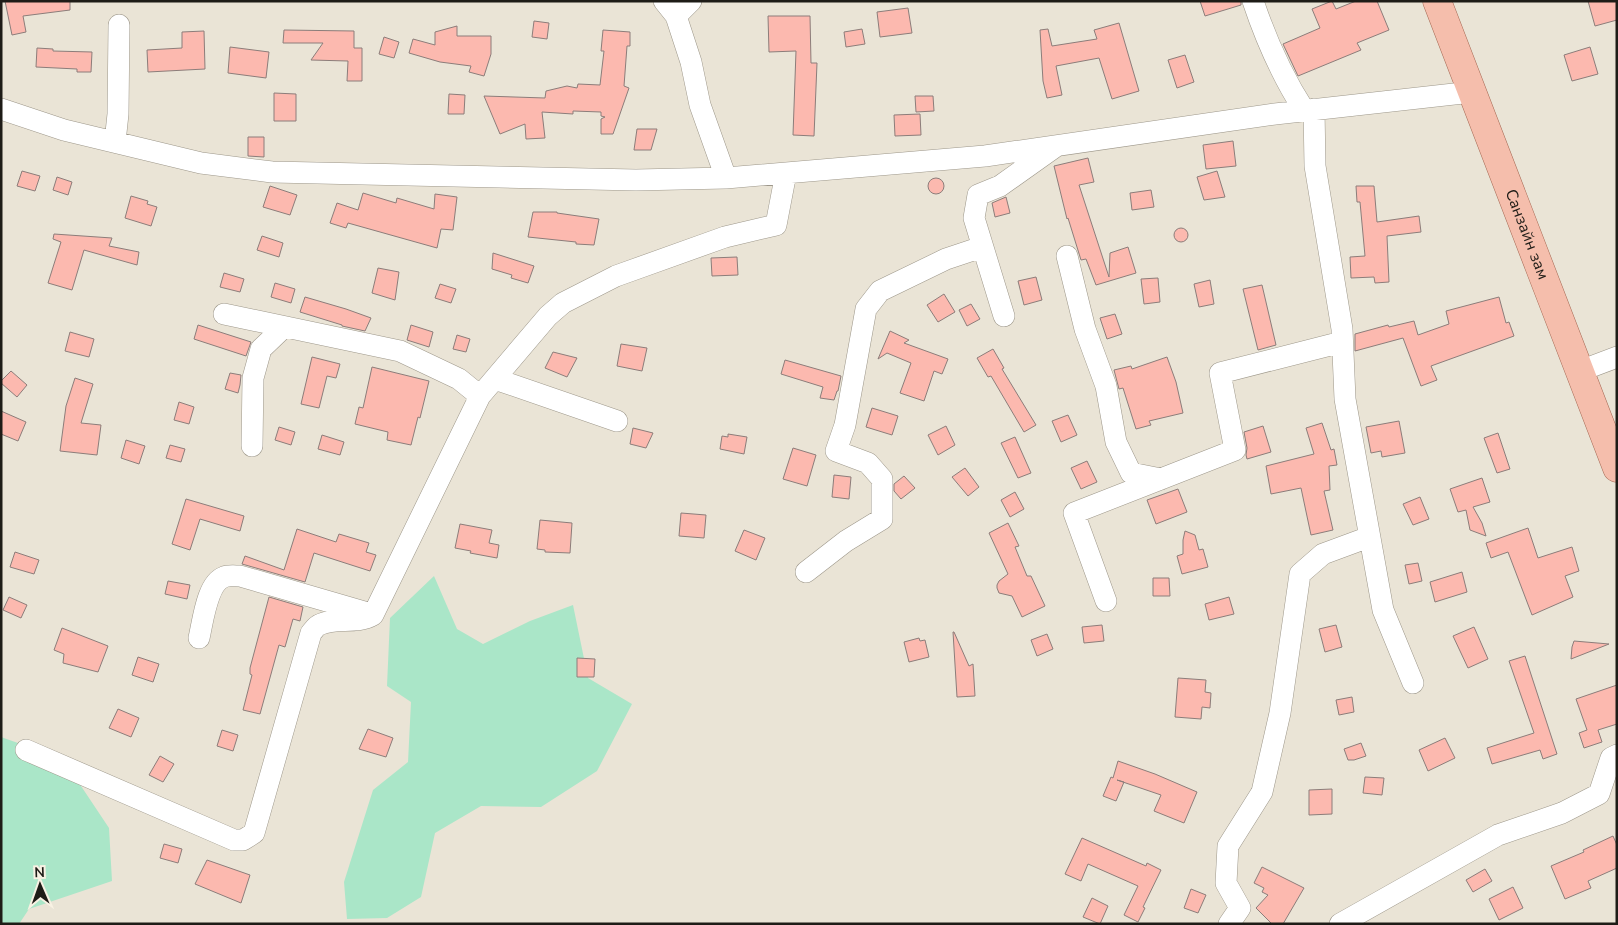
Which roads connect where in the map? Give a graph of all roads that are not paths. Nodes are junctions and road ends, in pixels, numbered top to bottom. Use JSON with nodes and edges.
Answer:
{"nodes":[{"id":1,"x":691,"y":1,"type":"edge"},
{"id":2,"x":1253,"y":1,"type":"edge"},
{"id":3,"x":1437,"y":1,"type":"edge"},
{"id":4,"x":670,"y":9,"type":"edge"},
{"id":5,"x":119,"y":25,"type":"dead end"},
{"id":6,"x":1472,"y":92,"type":"junction"},
{"id":7,"x":1309,"y":110,"type":"junction"},
{"id":8,"x":3,"y":111,"type":"edge"},
{"id":9,"x":115,"y":142,"type":"junction"},
{"id":10,"x":1059,"y":145,"type":"junction"},
{"id":11,"x":786,"y":173,"type":"junction"},
{"id":12,"x":726,"y":178,"type":"junction"},
{"id":13,"x":982,"y":247,"type":"junction"},
{"id":14,"x":1067,"y":256,"type":"dead end"},
{"id":15,"x":224,"y":314,"type":"dead end"},
{"id":16,"x":1004,"y":316,"type":"dead end"},
{"id":17,"x":284,"y":327,"type":"junction"},
{"id":18,"x":1342,"y":342,"type":"junction"},
{"id":19,"x":1617,"y":357,"type":"edge"},
{"id":20,"x":1580,"y":371,"type":"junction"},
{"id":21,"x":495,"y":379,"type":"junction"},
{"id":22,"x":480,"y":396,"type":"junction"},
{"id":23,"x":617,"y":422,"type":"dead end"},
{"id":24,"x":252,"y":446,"type":"dead end"},
{"id":25,"x":1617,"y":468,"type":"edge"},
{"id":26,"x":1161,"y":479,"type":"junction"},
{"id":27,"x":1369,"y":537,"type":"junction"},
{"id":28,"x":806,"y":572,"type":"dead end"},
{"id":29,"x":1106,"y":600,"type":"dead end"},
{"id":30,"x":373,"y":614,"type":"junction"},
{"id":31,"x":199,"y":638,"type":"dead end"},
{"id":32,"x":1413,"y":683,"type":"dead end"},
{"id":33,"x":26,"y":750,"type":"dead end"},
{"id":34,"x":1617,"y":755,"type":"edge"},
{"id":35,"x":1229,"y":924,"type":"edge"},
{"id":36,"x":1340,"y":924,"type":"edge"}],
"edges":[{"from":1,"to":4,"type":"street"},
{"from":2,"to":7,"type":"street"},
{"from":3,"to":6,"type":"main road","name":"Санзайн зам"},
{"from":4,"to":12,"type":"street"},
{"from":5,"to":9,"type":"street"},
{"from":6,"to":7,"type":"street"},
{"from":6,"to":20,"type":"main road","name":"Санзайн зам"},
{"from":7,"to":10,"type":"street"},
{"from":7,"to":18,"type":"street"},
{"from":8,"to":9,"type":"street"},
{"from":9,"to":12,"type":"street"},
{"from":10,"to":11,"type":"street"},
{"from":10,"to":13,"type":"street"},
{"from":11,"to":12,"type":"street"},
{"from":11,"to":21,"type":"street"},
{"from":13,"to":16,"type":"street"},
{"from":13,"to":28,"type":"street"},
{"from":14,"to":26,"type":"street"},
{"from":15,"to":17,"type":"street"},
{"from":17,"to":22,"type":"street"},
{"from":17,"to":24,"type":"street"},
{"from":18,"to":26,"type":"street"},
{"from":18,"to":27,"type":"street"},
{"from":19,"to":20,"type":"street"},
{"from":20,"to":25,"type":"main road","name":"Санзайн зам"},
{"from":21,"to":22,"type":"street"},
{"from":21,"to":23,"type":"street"},
{"from":22,"to":30,"type":"street"},
{"from":26,"to":29,"type":"street"},
{"from":27,"to":32,"type":"street"},
{"from":27,"to":35,"type":"street"},
{"from":30,"to":31,"type":"street"},
{"from":30,"to":33,"type":"street"},
{"from":34,"to":36,"type":"street"}]}
